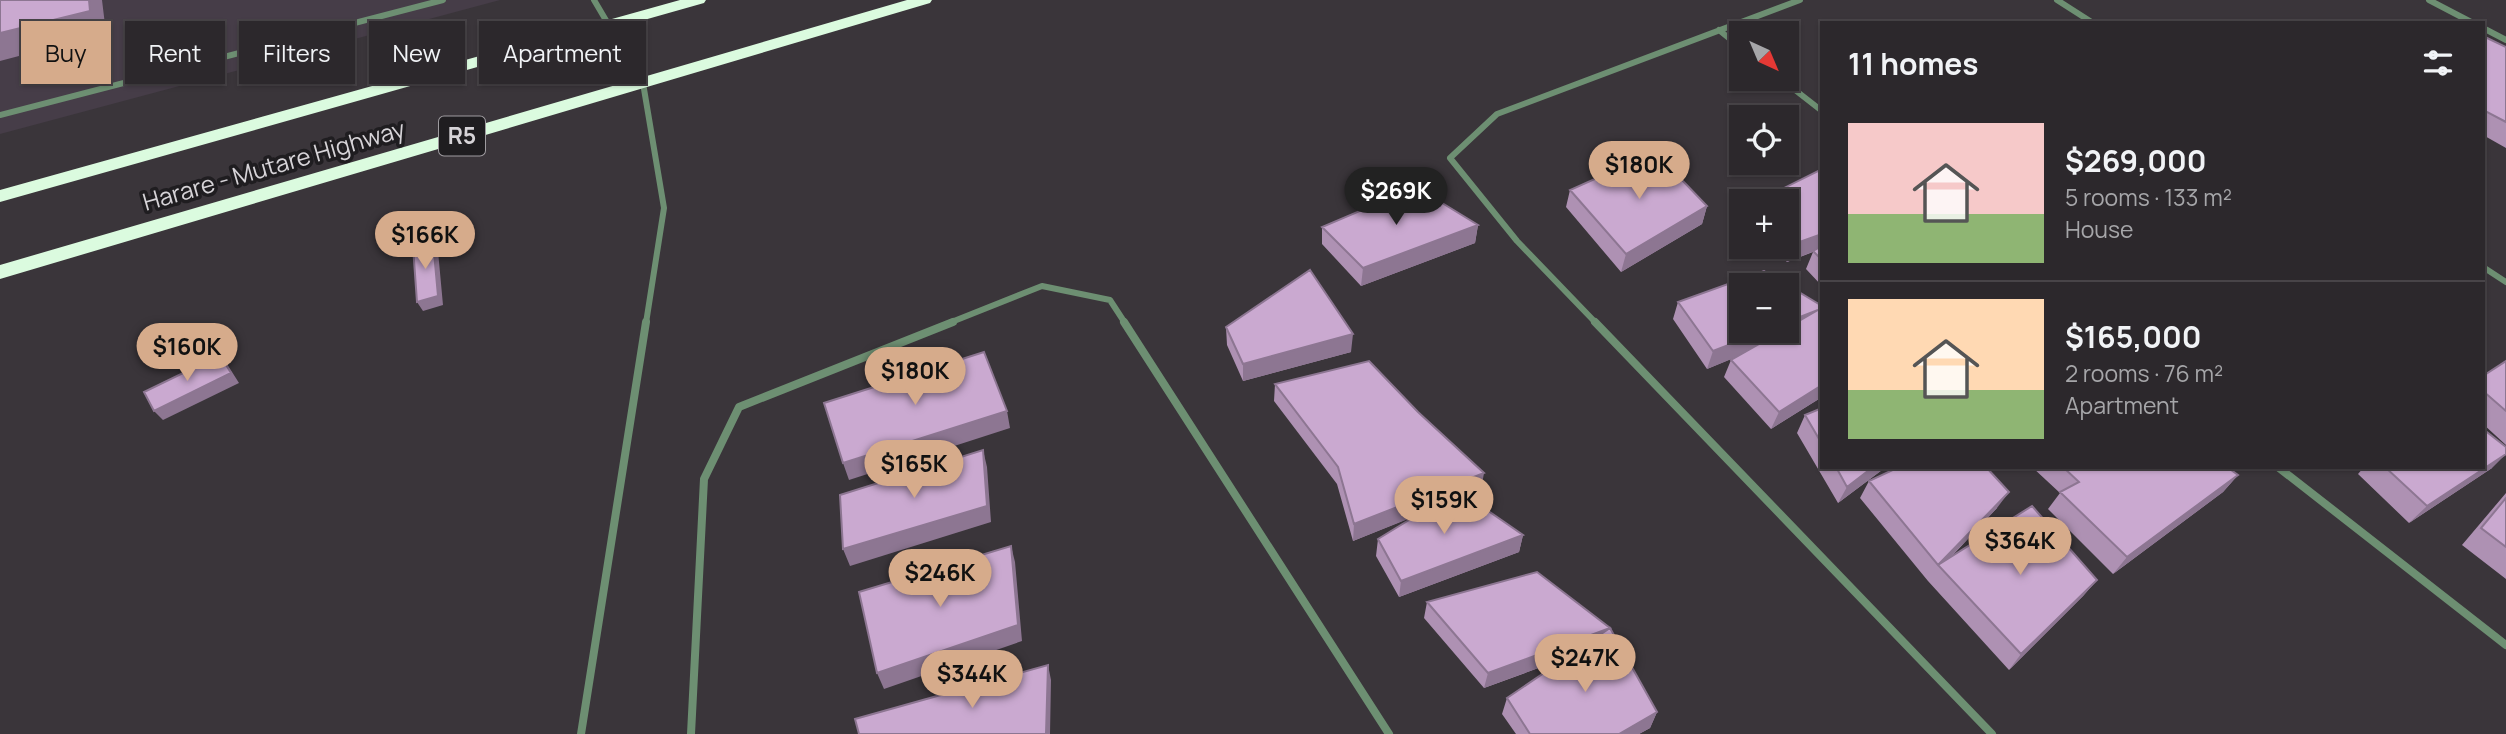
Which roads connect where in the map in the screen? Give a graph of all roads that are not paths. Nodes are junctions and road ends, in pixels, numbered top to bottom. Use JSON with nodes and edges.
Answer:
{"nodes":[{"id":1,"x":443,"y":0,"type":"edge"},
{"id":2,"x":594,"y":0,"type":"edge"},
{"id":3,"x":698,"y":0,"type":"edge"},
{"id":4,"x":924,"y":0,"type":"edge"},
{"id":5,"x":1800,"y":0,"type":"edge"},
{"id":6,"x":2057,"y":0,"type":"edge"},
{"id":7,"x":2429,"y":0,"type":"edge"},
{"id":8,"x":604,"y":21,"type":"edge"},
{"id":9,"x":624,"y":21,"type":"edge"},
{"id":10,"x":2090,"y":21,"type":"edge"},
{"id":11,"x":2469,"y":21,"type":"edge"},
{"id":12,"x":2485,"y":29,"type":"edge"},
{"id":13,"x":1719,"y":30,"type":"junction"},
{"id":14,"x":1729,"y":38,"type":"edge"},
{"id":15,"x":2506,"y":40,"type":"edge"},
{"id":16,"x":479,"y":62,"type":"edge"},
{"id":17,"x":646,"y":82,"type":"edge"},
{"id":18,"x":640,"y":84,"type":"edge"},
{"id":19,"x":643,"y":84,"type":"edge"},
{"id":20,"x":1797,"y":91,"type":"edge"},
{"id":21,"x":1820,"y":108,"type":"edge"},
{"id":22,"x":0,"y":115,"type":"edge"},
{"id":23,"x":0,"y":196,"type":"edge"},
{"id":24,"x":2485,"y":268,"type":"edge"},
{"id":25,"x":0,"y":272,"type":"edge"},
{"id":26,"x":2506,"y":282,"type":"edge"},
{"id":27,"x":2281,"y":469,"type":"edge"},
{"id":28,"x":2506,"y":645,"type":"edge"},
{"id":29,"x":581,"y":734,"type":"edge"},
{"id":30,"x":691,"y":734,"type":"edge"},
{"id":31,"x":1389,"y":734,"type":"edge"},
{"id":32,"x":1992,"y":734,"type":"edge"}],
"edges":[{"from":1,"to":22,"type":"street"},
{"from":2,"to":8,"type":"street"},
{"from":3,"to":9,"type":"highway","name":"Harare - Mutare Highway"},
{"from":4,"to":17,"type":"highway","name":"Harare - Mutare Highway","number":"R5"},
{"from":5,"to":13,"type":"street"},
{"from":6,"to":10,"type":"street"},
{"from":7,"to":11,"type":"street"},
{"from":12,"to":15,"type":"street"},
{"from":13,"to":14,"type":"street"},
{"from":13,"to":32,"type":"street"},
{"from":16,"to":23,"type":"highway","name":"Harare - Mutare Highway"},
{"from":18,"to":25,"type":"highway","name":"Harare - Mutare Highway","number":"R5"},
{"from":19,"to":29,"type":"street"},
{"from":20,"to":21,"type":"street"},
{"from":24,"to":26,"type":"street"},
{"from":27,"to":28,"type":"street"},
{"from":30,"to":31,"type":"street"}]}
